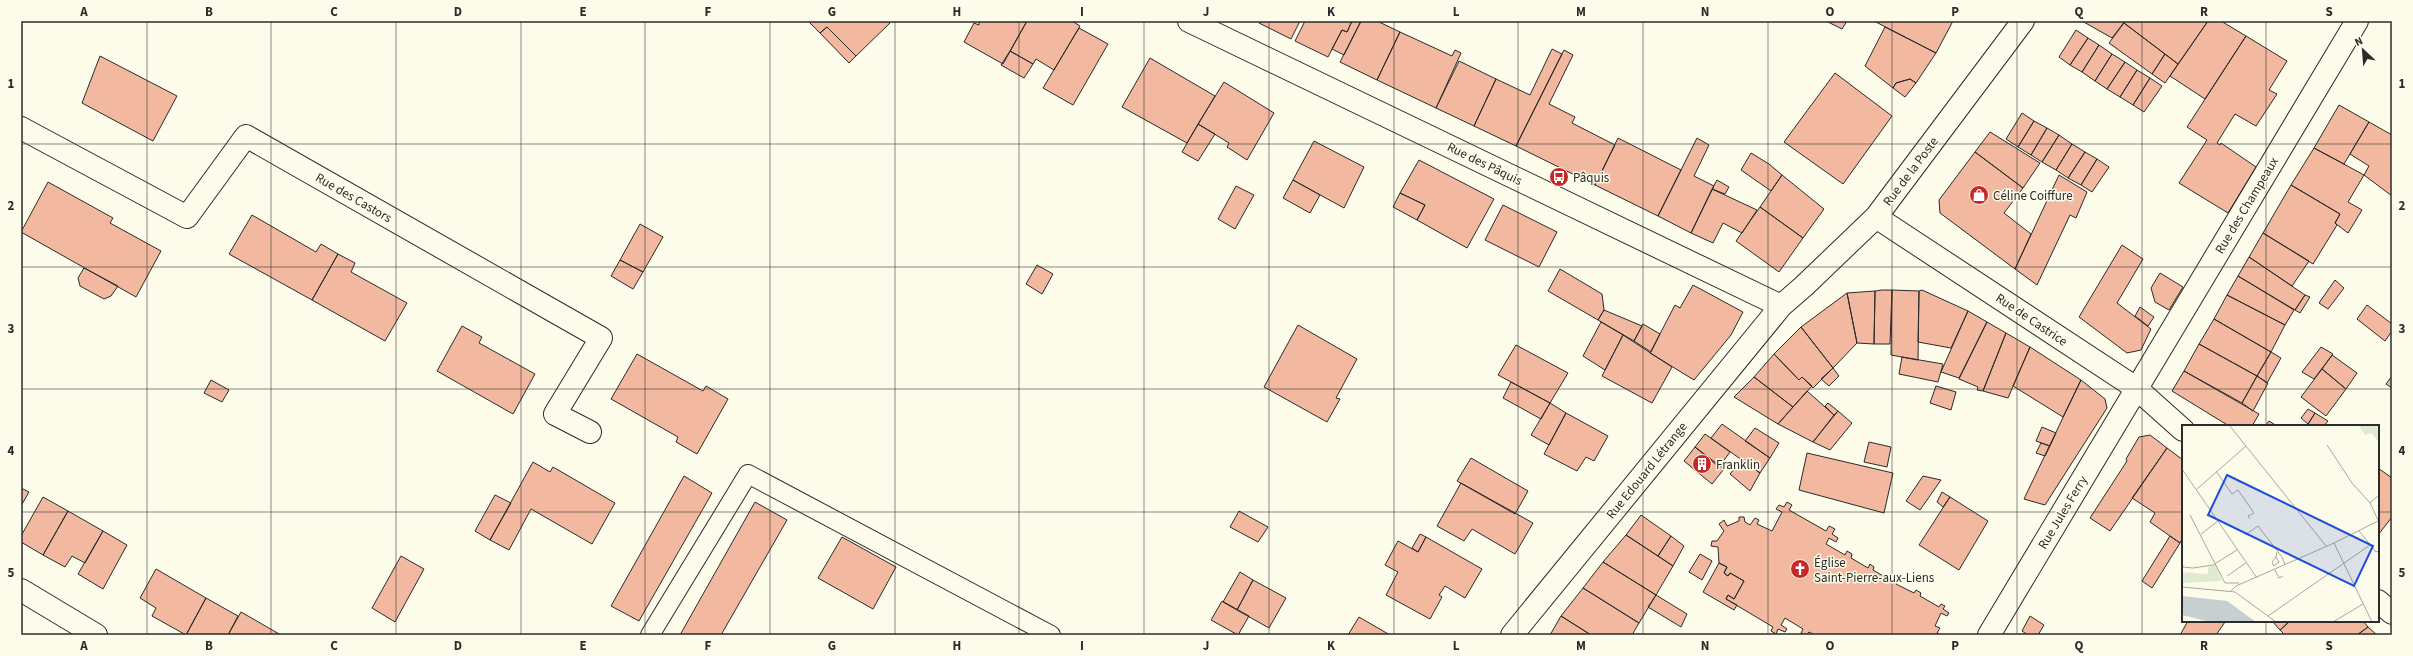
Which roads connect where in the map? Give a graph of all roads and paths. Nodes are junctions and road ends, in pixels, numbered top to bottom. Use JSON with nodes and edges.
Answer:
{"nodes":[{"id":1,"x":1188,"y":21,"type":"edge"},
{"id":2,"x":2023,"y":21,"type":"edge"},
{"id":3,"x":2357,"y":21,"type":"edge"},
{"id":4,"x":21,"y":128,"type":"edge"},
{"id":5,"x":1876,"y":217,"type":"junction"},
{"id":6,"x":1781,"y":306,"type":"junction"},
{"id":7,"x":2136,"y":388,"type":"junction"},
{"id":8,"x":2182,"y":429,"type":"edge"},
{"id":9,"x":590,"y":432,"type":"dead end"},
{"id":10,"x":21,"y":590,"type":"edge"},
{"id":11,"x":2379,"y":602,"type":"edge"},
{"id":12,"x":2392,"y":613,"type":"edge"},
{"id":13,"x":96,"y":635,"type":"edge"},
{"id":14,"x":650,"y":635,"type":"edge"},
{"id":15,"x":1051,"y":635,"type":"edge"},
{"id":16,"x":1512,"y":635,"type":"edge"},
{"id":17,"x":1989,"y":635,"type":"edge"}],
"edges":[{"from":1,"to":6,"type":"street","name":"Rue des Pâquis"},
{"from":2,"to":5,"type":"street","name":"Rue de la Poste"},
{"from":3,"to":7,"type":"street","name":"Rue des Champeaux"},
{"from":4,"to":9,"type":"street","name":"Rue des Castors"},
{"from":5,"to":6,"type":"street","name":"Rue de la Poste"},
{"from":5,"to":7,"type":"street","name":"Rue de Castrice"},
{"from":6,"to":16,"type":"street","name":"Rue Edouard Létrange"},
{"from":7,"to":8,"type":"street","name":"Rue de Castrice"},
{"from":7,"to":17,"type":"street","name":"Rue Jules Ferry"},
{"from":10,"to":13,"type":"street"},
{"from":11,"to":12,"type":"street"},
{"from":14,"to":15,"type":"lane"}]}
